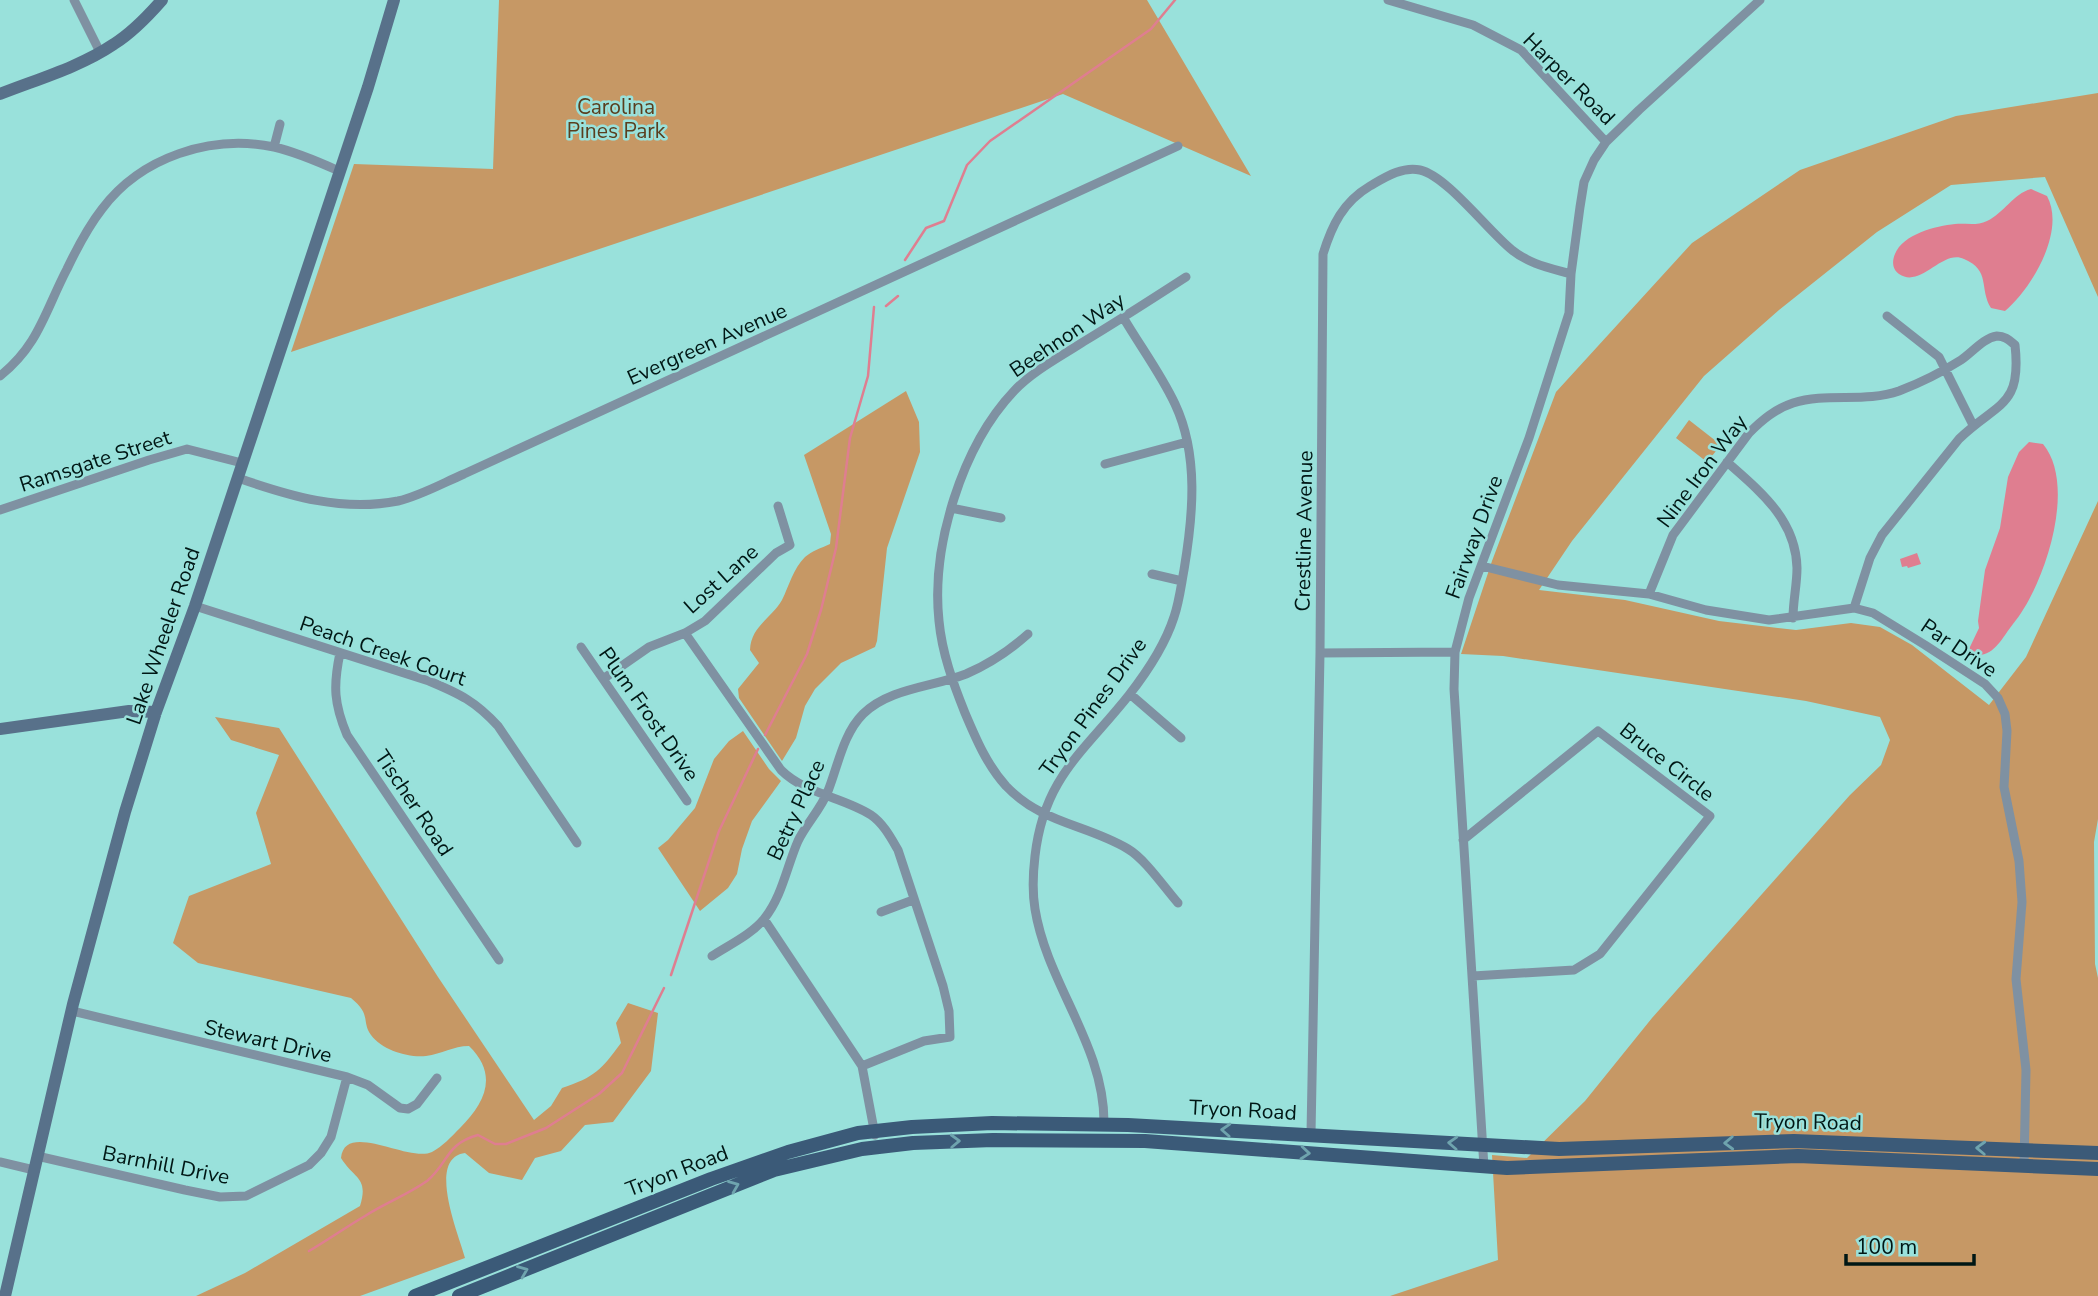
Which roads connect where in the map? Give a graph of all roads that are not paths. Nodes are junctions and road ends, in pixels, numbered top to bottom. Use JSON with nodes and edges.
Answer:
{"nodes":[{"id":1,"x":74,"y":0,"type":"edge"},
{"id":2,"x":162,"y":0,"type":"edge"},
{"id":3,"x":394,"y":0,"type":"edge"},
{"id":4,"x":1388,"y":0,"type":"edge"},
{"id":5,"x":1760,"y":0,"type":"edge"},
{"id":6,"x":100,"y":52,"type":"junction"},
{"id":7,"x":0,"y":94,"type":"edge"},
{"id":8,"x":280,"y":124,"type":"dead end"},
{"id":9,"x":1606,"y":142,"type":"junction"},
{"id":10,"x":1178,"y":146,"type":"dead end"},
{"id":11,"x":274,"y":147,"type":"junction"},
{"id":12,"x":340,"y":170,"type":"junction"},
{"id":13,"x":1571,"y":274,"type":"junction"},
{"id":14,"x":1186,"y":277,"type":"dead end"},
{"id":15,"x":1887,"y":316,"type":"dead end"},
{"id":16,"x":1123,"y":317,"type":"junction"},
{"id":17,"x":1945,"y":369,"type":"junction"},
{"id":18,"x":0,"y":376,"type":"edge"},
{"id":19,"x":1973,"y":425,"type":"junction"},
{"id":20,"x":1188,"y":442,"type":"junction"},
{"id":21,"x":1727,"y":462,"type":"junction"},
{"id":22,"x":242,"y":463,"type":"junction"},
{"id":23,"x":1105,"y":464,"type":"dead end"},
{"id":24,"x":238,"y":478,"type":"junction"},
{"id":25,"x":778,"y":506,"type":"dead end"},
{"id":26,"x":951,"y":508,"type":"junction"},
{"id":27,"x":0,"y":510,"type":"edge"},
{"id":28,"x":1001,"y":518,"type":"dead end"},
{"id":29,"x":1482,"y":566,"type":"junction"},
{"id":30,"x":1152,"y":574,"type":"dead end"},
{"id":31,"x":1182,"y":581,"type":"junction"},
{"id":32,"x":1650,"y":594,"type":"junction"},
{"id":33,"x":195,"y":606,"type":"junction"},
{"id":34,"x":1854,"y":608,"type":"junction"},
{"id":35,"x":1793,"y":618,"type":"junction"},
{"id":36,"x":685,"y":633,"type":"junction"},
{"id":37,"x":1028,"y":634,"type":"dead end"},
{"id":38,"x":581,"y":647,"type":"dead end"},
{"id":39,"x":1455,"y":652,"type":"junction"},
{"id":40,"x":340,"y":653,"type":"junction"},
{"id":41,"x":1320,"y":653,"type":"junction"},
{"id":42,"x":952,"y":678,"type":"junction"},
{"id":43,"x":603,"y":679,"type":"junction"},
{"id":44,"x":1130,"y":694,"type":"junction"},
{"id":45,"x":156,"y":712,"type":"junction"},
{"id":46,"x":0,"y":729,"type":"edge"},
{"id":47,"x":1181,"y":738,"type":"dead end"},
{"id":48,"x":826,"y":794,"type":"junction"},
{"id":49,"x":687,"y":801,"type":"dead end"},
{"id":50,"x":1042,"y":815,"type":"junction"},
{"id":51,"x":1463,"y":840,"type":"junction"},
{"id":52,"x":577,"y":843,"type":"dead end"},
{"id":53,"x":913,"y":900,"type":"junction"},
{"id":54,"x":1178,"y":903,"type":"dead end"},
{"id":55,"x":881,"y":912,"type":"dead end"},
{"id":56,"x":764,"y":919,"type":"junction"},
{"id":57,"x":712,"y":957,"type":"dead end"},
{"id":58,"x":499,"y":960,"type":"dead end"},
{"id":59,"x":1474,"y":976,"type":"junction"},
{"id":60,"x":72,"y":1011,"type":"junction"},
{"id":61,"x":862,"y":1066,"type":"junction"},
{"id":62,"x":347,"y":1077,"type":"junction"},
{"id":63,"x":436,"y":1078,"type":"dead end"},
{"id":64,"x":1104,"y":1124,"type":"junction"},
{"id":65,"x":874,"y":1130,"type":"junction"},
{"id":66,"x":1311,"y":1134,"type":"junction"},
{"id":67,"x":1483,"y":1145,"type":"junction"},
{"id":68,"x":877,"y":1146,"type":"junction"},
{"id":69,"x":2024,"y":1150,"type":"junction"},
{"id":70,"x":2098,"y":1153,"type":"edge"},
{"id":71,"x":37,"y":1156,"type":"junction"},
{"id":72,"x":0,"y":1162,"type":"edge"},
{"id":73,"x":2024,"y":1165,"type":"junction"},
{"id":74,"x":1484,"y":1167,"type":"junction"},
{"id":75,"x":2098,"y":1169,"type":"edge"},
{"id":76,"x":34,"y":1170,"type":"junction"},
{"id":77,"x":5,"y":1296,"type":"edge"},
{"id":78,"x":415,"y":1296,"type":"edge"},
{"id":79,"x":459,"y":1296,"type":"edge"}],
"edges":[{"from":1,"to":6,"type":"street"},
{"from":2,"to":6,"type":"main road"},
{"from":3,"to":12,"type":"main road","name":"Lake Wheeler Road"},
{"from":4,"to":9,"type":"street","name":"Harper Road"},
{"from":5,"to":9,"type":"street","name":"Fairway Drive"},
{"from":6,"to":7,"type":"main road"},
{"from":8,"to":11,"type":"street"},
{"from":9,"to":13,"type":"street","name":"Fairway Drive"},
{"from":10,"to":24,"type":"street","name":"Evergreen Avenue"},
{"from":11,"to":12,"type":"street"},
{"from":11,"to":18,"type":"street"},
{"from":12,"to":22,"type":"main road","name":"Lake Wheeler Road"},
{"from":13,"to":29,"type":"street","name":"Fairway Drive"},
{"from":13,"to":41,"type":"street","name":"Crestline Avenue"},
{"from":14,"to":16,"type":"street","name":"Beehnon Way"},
{"from":15,"to":17,"type":"street"},
{"from":16,"to":20,"type":"street","name":"Tryon Pines Drive"},
{"from":16,"to":26,"type":"street","name":"Beehnon Way"},
{"from":17,"to":19,"type":"street"},
{"from":17,"to":19,"type":"street","name":"Nine Iron Way"},
{"from":17,"to":21,"type":"street","name":"Nine Iron Way"},
{"from":19,"to":34,"type":"street"},
{"from":20,"to":23,"type":"street"},
{"from":20,"to":31,"type":"street","name":"Tryon Pines Drive"},
{"from":21,"to":32,"type":"street","name":"Nine Iron Way"},
{"from":21,"to":35,"type":"street"},
{"from":22,"to":24,"type":"main road","name":"Lake Wheeler Road"},
{"from":22,"to":27,"type":"street","name":"Ramsgate Street"},
{"from":24,"to":33,"type":"main road","name":"Lake Wheeler Road"},
{"from":25,"to":36,"type":"street","name":"Lost Lane"},
{"from":26,"to":28,"type":"street"},
{"from":26,"to":42,"type":"street","name":"Beehnon Way"},
{"from":29,"to":32,"type":"street"},
{"from":29,"to":39,"type":"street","name":"Fairway Drive"},
{"from":30,"to":31,"type":"street"},
{"from":31,"to":44,"type":"street","name":"Tryon Pines Drive"},
{"from":32,"to":35,"type":"street"},
{"from":33,"to":40,"type":"street","name":"Peach Creek Court"},
{"from":33,"to":45,"type":"main road","name":"Lake Wheeler Road"},
{"from":34,"to":35,"type":"street"},
{"from":34,"to":69,"type":"street","name":"Par Drive"},
{"from":36,"to":43,"type":"street","name":"Lost Lane"},
{"from":36,"to":48,"type":"street"},
{"from":37,"to":42,"type":"street","name":"Betry Place"},
{"from":38,"to":43,"type":"street","name":"Plum Frost Drive"},
{"from":39,"to":41,"type":"street"},
{"from":39,"to":51,"type":"street","name":"Fairway Drive"},
{"from":40,"to":52,"type":"street","name":"Peach Creek Court"},
{"from":40,"to":58,"type":"street","name":"Tischer Road"},
{"from":41,"to":66,"type":"street","name":"Crestline Avenue"},
{"from":42,"to":48,"type":"street","name":"Betry Place"},
{"from":42,"to":50,"type":"street","name":"Beehnon Way"},
{"from":43,"to":49,"type":"street","name":"Plum Frost Drive"},
{"from":44,"to":47,"type":"street"},
{"from":44,"to":50,"type":"street","name":"Tryon Pines Drive"},
{"from":45,"to":46,"type":"main road"},
{"from":45,"to":60,"type":"main road","name":"Lake Wheeler Road"},
{"from":48,"to":53,"type":"street"},
{"from":48,"to":56,"type":"street","name":"Betry Place"},
{"from":50,"to":54,"type":"street","name":"Beehnon Way"},
{"from":50,"to":64,"type":"street","name":"Tryon Pines Drive"},
{"from":51,"to":59,"type":"street","name":"Fairway Drive"},
{"from":51,"to":59,"type":"street","name":"Bruce Circle"},
{"from":53,"to":55,"type":"street"},
{"from":53,"to":61,"type":"street"},
{"from":56,"to":57,"type":"street","name":"Betry Place"},
{"from":56,"to":61,"type":"street"},
{"from":59,"to":67,"type":"street","name":"Fairway Drive"},
{"from":60,"to":62,"type":"street","name":"Stewart Drive"},
{"from":60,"to":71,"type":"main road","name":"Lake Wheeler Road"},
{"from":61,"to":65,"type":"street"},
{"from":62,"to":63,"type":"street","name":"Stewart Drive"},
{"from":62,"to":71,"type":"street","name":"Barnhill Drive"},
{"from":64,"to":65,"type":"main road","name":"Tryon Road"},
{"from":66,"to":64,"type":"main road","name":"Tryon Road","one_way":true},
{"from":65,"to":68,"type":"street"},
{"from":65,"to":78,"type":"main road","name":"Tryon Road"},
{"from":67,"to":66,"type":"main road","name":"Tryon Road","one_way":true},
{"from":69,"to":67,"type":"main road","name":"Tryon Road","one_way":true},
{"from":67,"to":74,"type":"street","name":"Fairway Drive"},
{"from":68,"to":74,"type":"main road","name":"Tryon Road","one_way":true},
{"from":79,"to":68,"type":"main road","name":"Tryon Road","one_way":true},
{"from":69,"to":70,"type":"main road","name":"Tryon Road"},
{"from":69,"to":73,"type":"street","name":"Par Drive"},
{"from":71,"to":76,"type":"main road","name":"Lake Wheeler Road"},
{"from":72,"to":76,"type":"street"},
{"from":73,"to":74,"type":"main road","name":"Tryon Road"},
{"from":73,"to":75,"type":"main road","name":"Tryon Road"},
{"from":76,"to":77,"type":"main road","name":"Lake Wheeler Road"}]}
